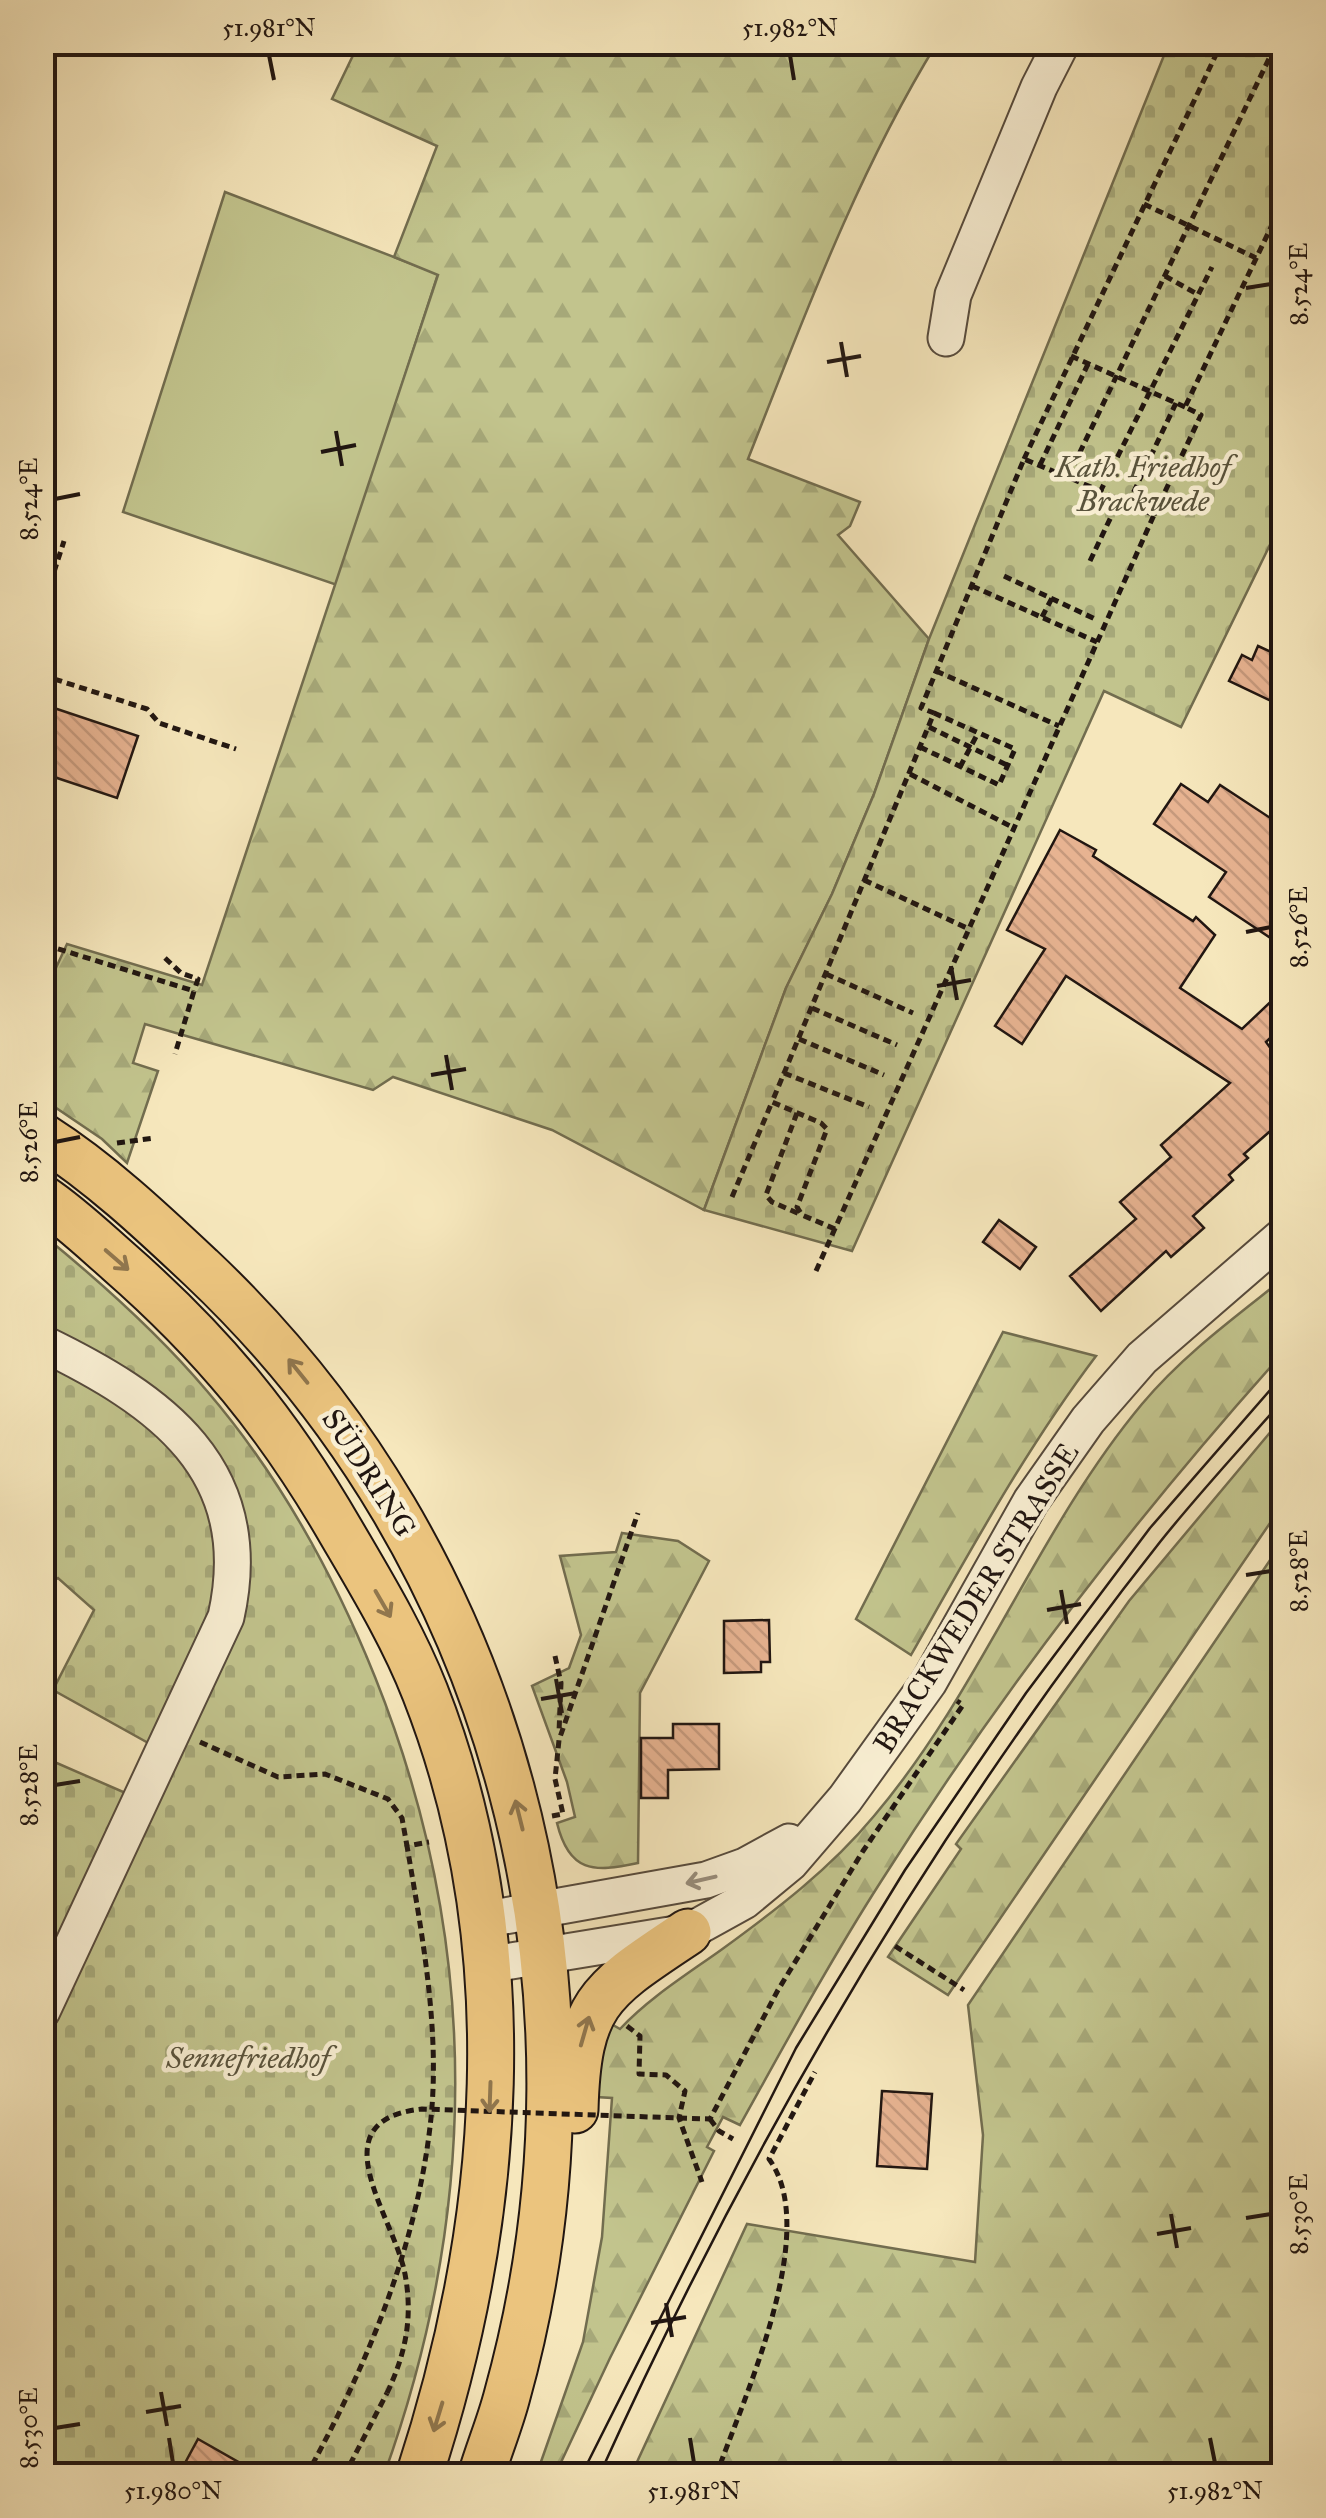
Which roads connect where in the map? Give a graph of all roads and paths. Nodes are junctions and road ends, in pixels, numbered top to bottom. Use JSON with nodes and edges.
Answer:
{"nodes":[{"id":1,"x":1062,"y":42,"type":"edge"},
{"id":2,"x":1222,"y":42,"type":"edge"},
{"id":3,"x":1284,"y":46,"type":"edge"},
{"id":4,"x":1284,"y":200,"type":"edge"},
{"id":5,"x":1144,"y":204,"type":"junction"},
{"id":6,"x":1189,"y":225,"type":"junction"},
{"id":7,"x":1256,"y":258,"type":"junction"},
{"id":8,"x":1212,"y":267,"type":"dead end"},
{"id":9,"x":1164,"y":276,"type":"junction"},
{"id":10,"x":1198,"y":294,"type":"junction"},
{"id":11,"x":946,"y":338,"type":"dead end"},
{"id":12,"x":1071,"y":356,"type":"junction"},
{"id":13,"x":1088,"y":363,"type":"junction"},
{"id":14,"x":1116,"y":376,"type":"junction"},
{"id":15,"x":1150,"y":391,"type":"junction"},
{"id":16,"x":1176,"y":403,"type":"junction"},
{"id":17,"x":1185,"y":407,"type":"junction"},
{"id":18,"x":1024,"y":459,"type":"junction"},
{"id":19,"x":1040,"y":465,"type":"junction"},
{"id":20,"x":1068,"y":477,"type":"junction"},
{"id":21,"x":1100,"y":492,"type":"junction"},
{"id":22,"x":1118,"y":500,"type":"junction"},
{"id":23,"x":1128,"y":504,"type":"junction"},
{"id":24,"x":1154,"y":515,"type":"junction"},
{"id":25,"x":64,"y":541,"type":"dead end"},
{"id":26,"x":1090,"y":561,"type":"dead end"},
{"id":27,"x":1004,"y":576,"type":"dead end"},
{"id":28,"x":972,"y":586,"type":"junction"},
{"id":29,"x":1052,"y":598,"type":"junction"},
{"id":30,"x":42,"y":609,"type":"edge"},
{"id":31,"x":1042,"y":617,"type":"junction"},
{"id":32,"x":1095,"y":619,"type":"dead end"},
{"id":33,"x":1097,"y":642,"type":"junction"},
{"id":34,"x":936,"y":672,"type":"junction"},
{"id":35,"x":42,"y":675,"type":"edge"},
{"id":36,"x":934,"y":713,"type":"junction"},
{"id":37,"x":928,"y":726,"type":"junction"},
{"id":38,"x":1060,"y":726,"type":"junction"},
{"id":39,"x":978,"y":733,"type":"junction"},
{"id":40,"x":970,"y":747,"type":"junction"},
{"id":41,"x":920,"y":748,"type":"junction"},
{"id":42,"x":236,"y":749,"type":"dead end"},
{"id":43,"x":1007,"y":766,"type":"junction"},
{"id":44,"x":960,"y":767,"type":"junction"},
{"id":45,"x":908,"y":774,"type":"junction"},
{"id":46,"x":1014,"y":828,"type":"junction"},
{"id":47,"x":864,"y":880,"type":"junction"},
{"id":48,"x":969,"y":929,"type":"junction"},
{"id":49,"x":165,"y":958,"type":"dead end"},
{"id":50,"x":42,"y":964,"type":"edge"},
{"id":51,"x":826,"y":974,"type":"junction"},
{"id":52,"x":194,"y":991,"type":"junction"},
{"id":53,"x":811,"y":1008,"type":"junction"},
{"id":54,"x":913,"y":1013,"type":"dead end"},
{"id":55,"x":798,"y":1038,"type":"junction"},
{"id":56,"x":897,"y":1045,"type":"dead end"},
{"id":57,"x":175,"y":1054,"type":"dead end"},
{"id":58,"x":784,"y":1073,"type":"junction"},
{"id":59,"x":884,"y":1076,"type":"dead end"},
{"id":60,"x":772,"y":1102,"type":"junction"},
{"id":61,"x":869,"y":1107,"type":"dead end"},
{"id":62,"x":798,"y":1113,"type":"junction"},
{"id":63,"x":42,"y":1136,"type":"edge"},
{"id":64,"x":154,"y":1138,"type":"dead end"},
{"id":65,"x":99,"y":1146,"type":"dead end"},
{"id":66,"x":732,"y":1197,"type":"dead end"},
{"id":67,"x":42,"y":1198,"type":"edge"},
{"id":68,"x":802,"y":1215,"type":"junction"},
{"id":69,"x":835,"y":1229,"type":"junction"},
{"id":70,"x":1284,"y":1236,"type":"edge"},
{"id":71,"x":816,"y":1270,"type":"dead end"},
{"id":72,"x":42,"y":1343,"type":"edge"},
{"id":73,"x":638,"y":1513,"type":"dead end"},
{"id":74,"x":555,"y":1656,"type":"dead end"},
{"id":75,"x":950,"y":1696,"type":"dead end"},
{"id":76,"x":174,"y":1731,"type":"junction"},
{"id":77,"x":559,"y":1740,"type":"junction"},
{"id":78,"x":845,"y":1799,"type":"junction"},
{"id":79,"x":550,"y":1816,"type":"dead end"},
{"id":80,"x":432,"y":1841,"type":"dead end"},
{"id":81,"x":407,"y":1846,"type":"junction"},
{"id":82,"x":537,"y":1910,"type":"junction"},
{"id":83,"x":482,"y":1920,"type":"junction"},
{"id":84,"x":688,"y":1932,"type":"junction"},
{"id":85,"x":896,"y":1946,"type":"dead end"},
{"id":86,"x":543,"y":1956,"type":"junction"},
{"id":87,"x":487,"y":1965,"type":"junction"},
{"id":88,"x":964,"y":1990,"type":"dead end"},
{"id":89,"x":42,"y":2011,"type":"edge"},
{"id":90,"x":624,"y":2023,"type":"dead end"},
{"id":91,"x":815,"y":2072,"type":"dead end"},
{"id":92,"x":680,"y":2118,"type":"junction"},
{"id":93,"x":710,"y":2119,"type":"junction"},
{"id":94,"x":733,"y":2140,"type":"dead end"},
{"id":95,"x":702,"y":2182,"type":"dead end"},
{"id":96,"x":508,"y":2395,"type":"junction"},
{"id":97,"x":308,"y":2473,"type":"edge"},
{"id":98,"x":320,"y":2476,"type":"edge"},
{"id":99,"x":344,"y":2476,"type":"edge"},
{"id":100,"x":419,"y":2476,"type":"edge"},
{"id":101,"x":481,"y":2476,"type":"edge"},
{"id":102,"x":716,"y":2476,"type":"edge"}],
"edges":[{"from":1,"to":11,"type":"street"},
{"from":2,"to":5,"type":"path"},
{"from":3,"to":6,"type":"path"},
{"from":4,"to":7,"type":"path"},
{"from":5,"to":6,"type":"path"},
{"from":5,"to":12,"type":"path"},
{"from":6,"to":7,"type":"path"},
{"from":6,"to":9,"type":"path"},
{"from":7,"to":17,"type":"path"},
{"from":8,"to":10,"type":"path"},
{"from":9,"to":10,"type":"path"},
{"from":9,"to":14,"type":"path"},
{"from":10,"to":15,"type":"path"},
{"from":12,"to":13,"type":"path"},
{"from":12,"to":18,"type":"path"},
{"from":13,"to":14,"type":"path"},
{"from":13,"to":19,"type":"path"},
{"from":14,"to":15,"type":"path"},
{"from":14,"to":20,"type":"path"},
{"from":15,"to":16,"type":"path"},
{"from":15,"to":21,"type":"path"},
{"from":16,"to":17,"type":"path"},
{"from":16,"to":23,"type":"path"},
{"from":17,"to":24,"type":"path"},
{"from":18,"to":19,"type":"path"},
{"from":18,"to":28,"type":"path"},
{"from":19,"to":20,"type":"path"},
{"from":20,"to":21,"type":"path"},
{"from":21,"to":22,"type":"path"},
{"from":22,"to":23,"type":"path"},
{"from":22,"to":26,"type":"path"},
{"from":23,"to":24,"type":"path"},
{"from":24,"to":33,"type":"path"},
{"from":25,"to":30,"type":"path"},
{"from":27,"to":29,"type":"path"},
{"from":28,"to":31,"type":"path"},
{"from":28,"to":34,"type":"path"},
{"from":29,"to":31,"type":"path"},
{"from":29,"to":32,"type":"path"},
{"from":31,"to":33,"type":"path"},
{"from":33,"to":38,"type":"path"},
{"from":34,"to":36,"type":"path"},
{"from":34,"to":38,"type":"path"},
{"from":35,"to":42,"type":"path"},
{"from":36,"to":37,"type":"path"},
{"from":36,"to":39,"type":"path"},
{"from":37,"to":40,"type":"path"},
{"from":37,"to":41,"type":"path"},
{"from":38,"to":46,"type":"path"},
{"from":39,"to":40,"type":"path"},
{"from":39,"to":43,"type":"path"},
{"from":40,"to":43,"type":"path"},
{"from":40,"to":44,"type":"path"},
{"from":41,"to":44,"type":"path"},
{"from":41,"to":45,"type":"path"},
{"from":43,"to":44,"type":"path"},
{"from":45,"to":46,"type":"path"},
{"from":45,"to":47,"type":"path"},
{"from":46,"to":48,"type":"path"},
{"from":47,"to":48,"type":"path"},
{"from":47,"to":51,"type":"path"},
{"from":48,"to":69,"type":"path"},
{"from":49,"to":52,"type":"path"},
{"from":50,"to":52,"type":"path"},
{"from":51,"to":53,"type":"path"},
{"from":51,"to":54,"type":"path"},
{"from":52,"to":57,"type":"path"},
{"from":53,"to":55,"type":"path"},
{"from":53,"to":56,"type":"path"},
{"from":55,"to":58,"type":"path"},
{"from":55,"to":59,"type":"path"},
{"from":58,"to":60,"type":"path"},
{"from":58,"to":61,"type":"path"},
{"from":60,"to":62,"type":"path"},
{"from":60,"to":66,"type":"path"},
{"from":62,"to":68,"type":"path"},
{"from":62,"to":68,"type":"path"},
{"from":82,"to":63,"type":"main road","name":"SÜDRING","one_way":true},
{"from":64,"to":65,"type":"path"},
{"from":67,"to":83,"type":"main road","name":"SÜDRING","one_way":true},
{"from":68,"to":69,"type":"path"},
{"from":69,"to":71,"type":"path"},
{"from":70,"to":78,"type":"street","name":"BRACKWEDER STRASSE"},
{"from":72,"to":76,"type":"street"},
{"from":73,"to":77,"type":"path"},
{"from":74,"to":77,"type":"path"},
{"from":75,"to":93,"type":"path"},
{"from":76,"to":81,"type":"path"},
{"from":76,"to":89,"type":"street"},
{"from":77,"to":79,"type":"path"},
{"from":78,"to":82,"type":"street","name":"BRACKWEDER STRASSE","one_way":true},
{"from":78,"to":84,"type":"street","name":"BRACKWEDER STRASSE"},
{"from":80,"to":81,"type":"path"},
{"from":81,"to":97,"type":"path"},
{"from":82,"to":83,"type":"street","name":"BRACKWEDER STRASSE"},
{"from":82,"to":86,"type":"main road"},
{"from":83,"to":87,"type":"main road"},
{"from":84,"to":86,"type":"street","name":"BRACKWEDER STRASSE"},
{"from":96,"to":84,"type":"main road","one_way":true},
{"from":85,"to":88,"type":"path"},
{"from":86,"to":87,"type":"street","name":"BRACKWEDER STRASSE"},
{"from":86,"to":96,"type":"main road"},
{"from":87,"to":100,"type":"main road","one_way":true},
{"from":90,"to":92,"type":"path"},
{"from":91,"to":102,"type":"path"},
{"from":92,"to":93,"type":"path"},
{"from":92,"to":95,"type":"path"},
{"from":92,"to":99,"type":"path","bridge":true},
{"from":93,"to":94,"type":"path"},
{"from":96,"to":101,"type":"main road"},
{"from":97,"to":98,"type":"path"}]}
